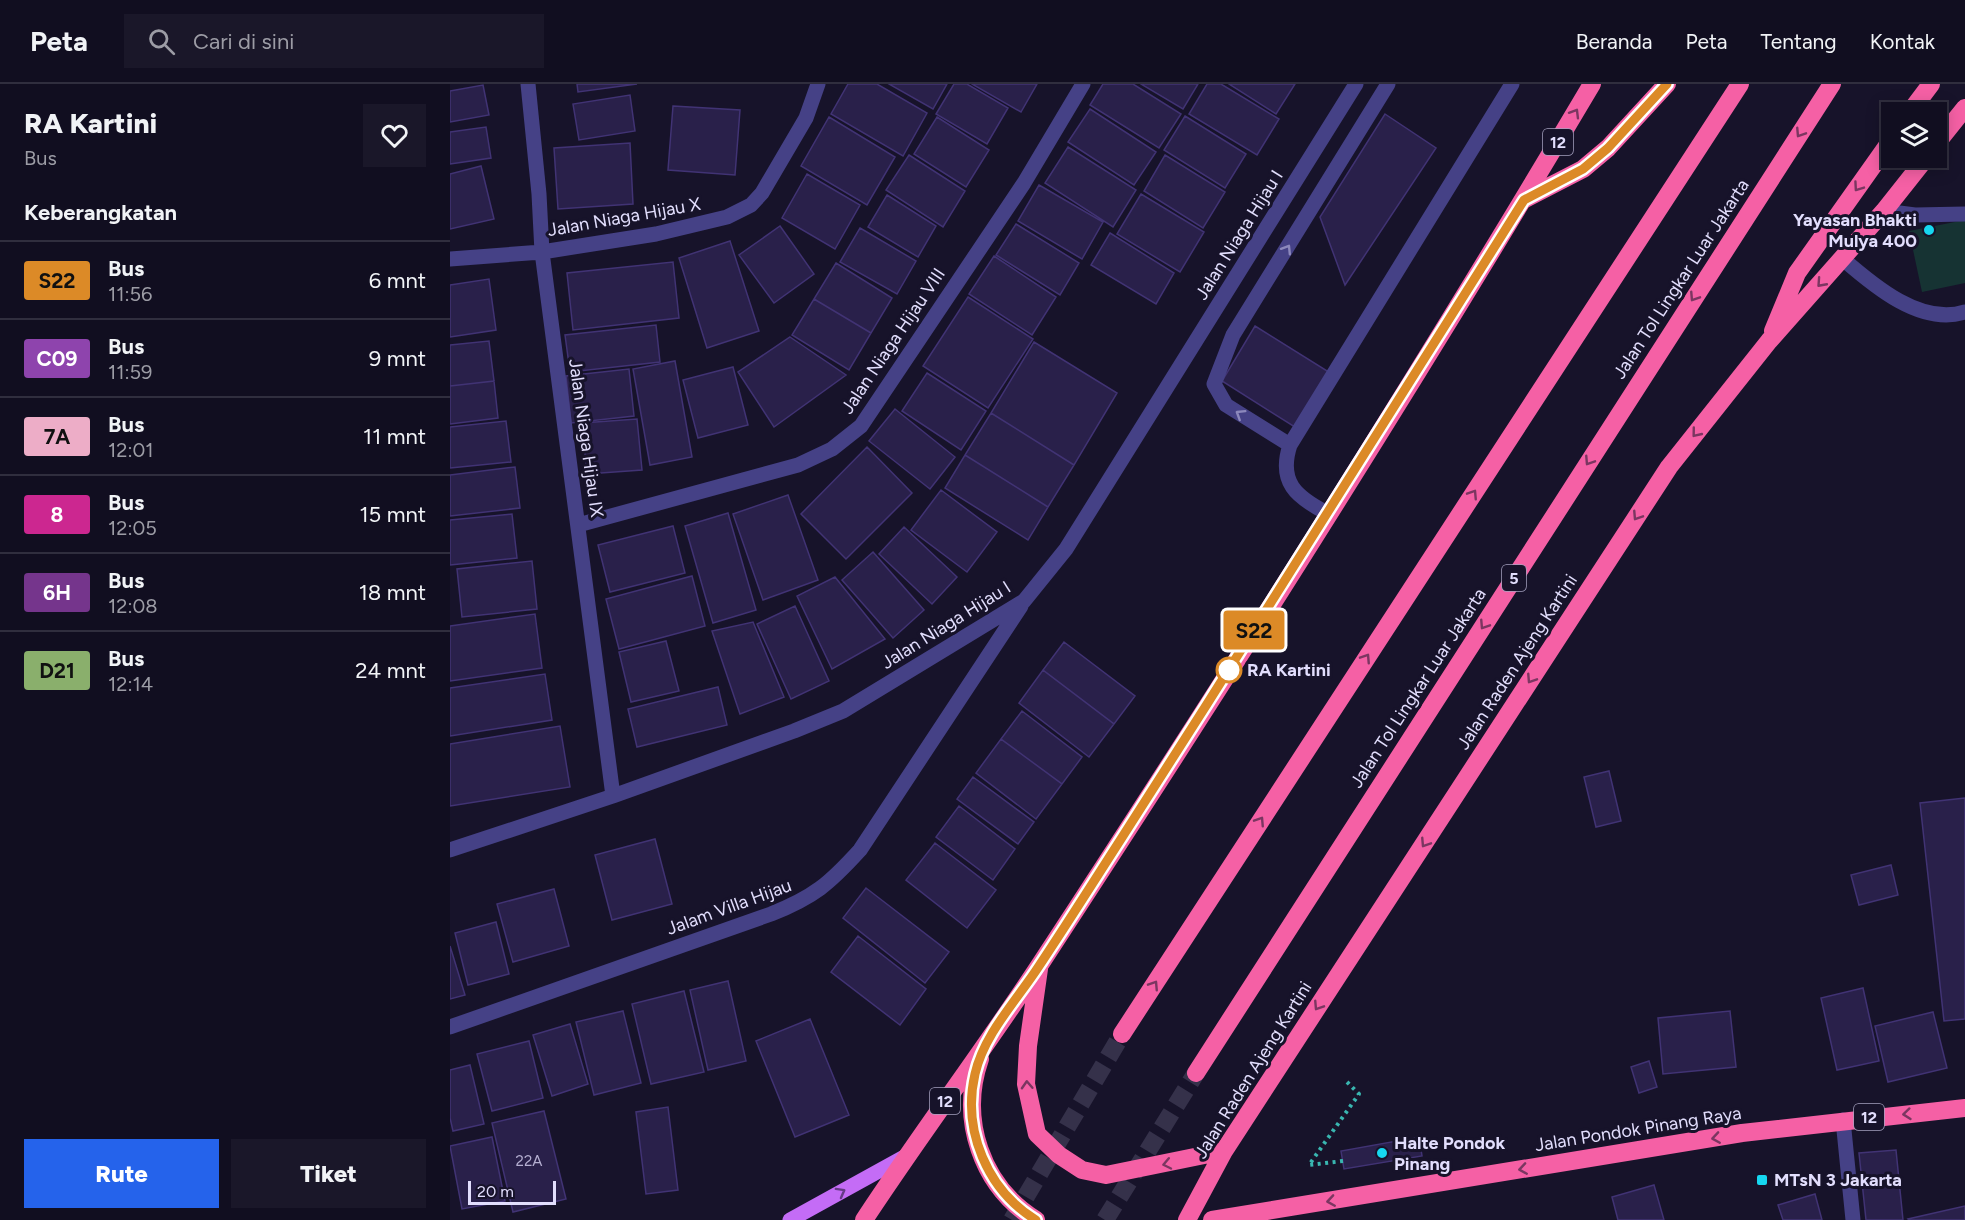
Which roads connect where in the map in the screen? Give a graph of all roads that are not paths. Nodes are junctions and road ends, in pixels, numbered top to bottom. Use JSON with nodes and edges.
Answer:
{"nodes":[{"id":1,"x":528,"y":84,"type":"edge"},
{"id":2,"x":818,"y":84,"type":"edge"},
{"id":3,"x":1083,"y":84,"type":"edge"},
{"id":4,"x":1356,"y":84,"type":"edge"},
{"id":5,"x":1388,"y":84,"type":"edge"},
{"id":6,"x":1512,"y":84,"type":"edge"},
{"id":7,"x":1592,"y":84,"type":"edge"},
{"id":8,"x":1667,"y":84,"type":"edge"},
{"id":9,"x":1740,"y":84,"type":"edge"},
{"id":10,"x":1832,"y":84,"type":"edge"},
{"id":11,"x":1930,"y":84,"type":"edge"},
{"id":12,"x":1917,"y":102,"type":"edge"},
{"id":13,"x":1965,"y":108,"type":"edge"},
{"id":14,"x":1947,"y":130,"type":"edge"},
{"id":15,"x":1881,"y":155,"type":"edge"},
{"id":16,"x":1918,"y":168,"type":"edge"},
{"id":17,"x":1524,"y":200,"type":"junction"},
{"id":18,"x":1884,"y":211,"type":"junction"},
{"id":19,"x":1965,"y":214,"type":"edge"},
{"id":20,"x":542,"y":252,"type":"junction"},
{"id":21,"x":450,"y":259,"type":"edge"},
{"id":22,"x":1843,"y":259,"type":"junction"},
{"id":23,"x":1965,"y":312,"type":"edge"},
{"id":24,"x":1769,"y":341,"type":"junction"},
{"id":25,"x":1290,"y":445,"type":"junction"},
{"id":26,"x":1328,"y":513,"type":"junction"},
{"id":27,"x":578,"y":525,"type":"junction"},
{"id":28,"x":1024,"y":601,"type":"junction"},
{"id":29,"x":613,"y":796,"type":"junction"},
{"id":30,"x":450,"y":850,"type":"edge"},
{"id":31,"x":1039,"y":966,"type":"junction"},
{"id":32,"x":450,"y":1027,"type":"edge"},
{"id":33,"x":1122,"y":1034,"type":"tunnel mouth"},
{"id":34,"x":985,"y":1046,"type":"junction"},
{"id":35,"x":1196,"y":1073,"type":"tunnel mouth"},
{"id":36,"x":1965,"y":1108,"type":"edge"},
{"id":37,"x":1843,"y":1120,"type":"junction"},
{"id":38,"x":1224,"y":1151,"type":"junction"},
{"id":39,"x":906,"y":1156,"type":"junction"},
{"id":40,"x":1221,"y":1219,"type":"edge"},
{"id":41,"x":790,"y":1220,"type":"edge"},
{"id":42,"x":864,"y":1220,"type":"edge"},
{"id":43,"x":1036,"y":1220,"type":"edge"},
{"id":44,"x":1187,"y":1220,"type":"edge"},
{"id":45,"x":1853,"y":1220,"type":"edge"}],
"edges":[{"from":1,"to":20,"type":"street","name":"Jalan Niaga Hijau IX"},
{"from":2,"to":20,"type":"street","name":"Jalan Niaga Hijau X"},
{"from":3,"to":27,"type":"street","name":"Jalan Niaga Hijau VIII"},
{"from":4,"to":28,"type":"street","name":"Jalan Niaga Hijau I"},
{"from":25,"to":5,"type":"street","one_way":true},
{"from":6,"to":25,"type":"street"},
{"from":17,"to":7,"type":"highway","number":"12","one_way":true},
{"from":8,"to":17,"type":"highway"},
{"from":33,"to":9,"type":"highway","one_way":true},
{"from":10,"to":35,"type":"highway","name":"Jalan Tol Lingkar Luar Jakarta","number":"5","one_way":true},
{"from":11,"to":12,"type":"highway"},
{"from":13,"to":14,"type":"highway"},
{"from":15,"to":24,"type":"highway","one_way":true},
{"from":16,"to":18,"type":"highway","name":"Jalan Raden Ajeng Kartini"},
{"from":17,"to":26,"type":"highway","number":"12"},
{"from":18,"to":19,"type":"street"},
{"from":18,"to":22,"type":"highway","name":"Jalan Raden Ajeng Kartini"},
{"from":20,"to":21,"type":"street","name":"Jalan Niaga Hijau X"},
{"from":20,"to":27,"type":"street","name":"Jalan Niaga Hijau IX"},
{"from":22,"to":23,"type":"street"},
{"from":22,"to":24,"type":"highway","name":"Jalan Raden Ajeng Kartini","one_way":true},
{"from":24,"to":38,"type":"highway","name":"Jalan Raden Ajeng Kartini","one_way":true},
{"from":25,"to":26,"type":"street"},
{"from":26,"to":31,"type":"highway","number":"12"},
{"from":27,"to":29,"type":"street","name":"Jalan Niaga Hijau IX"},
{"from":28,"to":29,"type":"street","name":"Jalan Niaga Hijau I"},
{"from":28,"to":32,"type":"street","name":"Jalam Villa Hijau"},
{"from":29,"to":30,"type":"street","name":"Jalan Niaga Hijau I"},
{"from":31,"to":34,"type":"highway","number":"12"},
{"from":38,"to":31,"type":"highway","one_way":true},
{"from":34,"to":39,"type":"highway","number":"12"},
{"from":34,"to":43,"type":"highway","number":"12"},
{"from":36,"to":37,"type":"highway","name":"Jalan Pondok Pinang Raya","number":"12","one_way":true},
{"from":37,"to":40,"type":"highway","name":"Jalan Pondok Pinang Raya","number":"12","one_way":true},
{"from":37,"to":45,"type":"street"},
{"from":38,"to":44,"type":"highway","name":"Jalan Raden Ajeng Kartini"},
{"from":41,"to":39,"type":"main road","one_way":true},
{"from":39,"to":42,"type":"highway","number":"12"}]}
